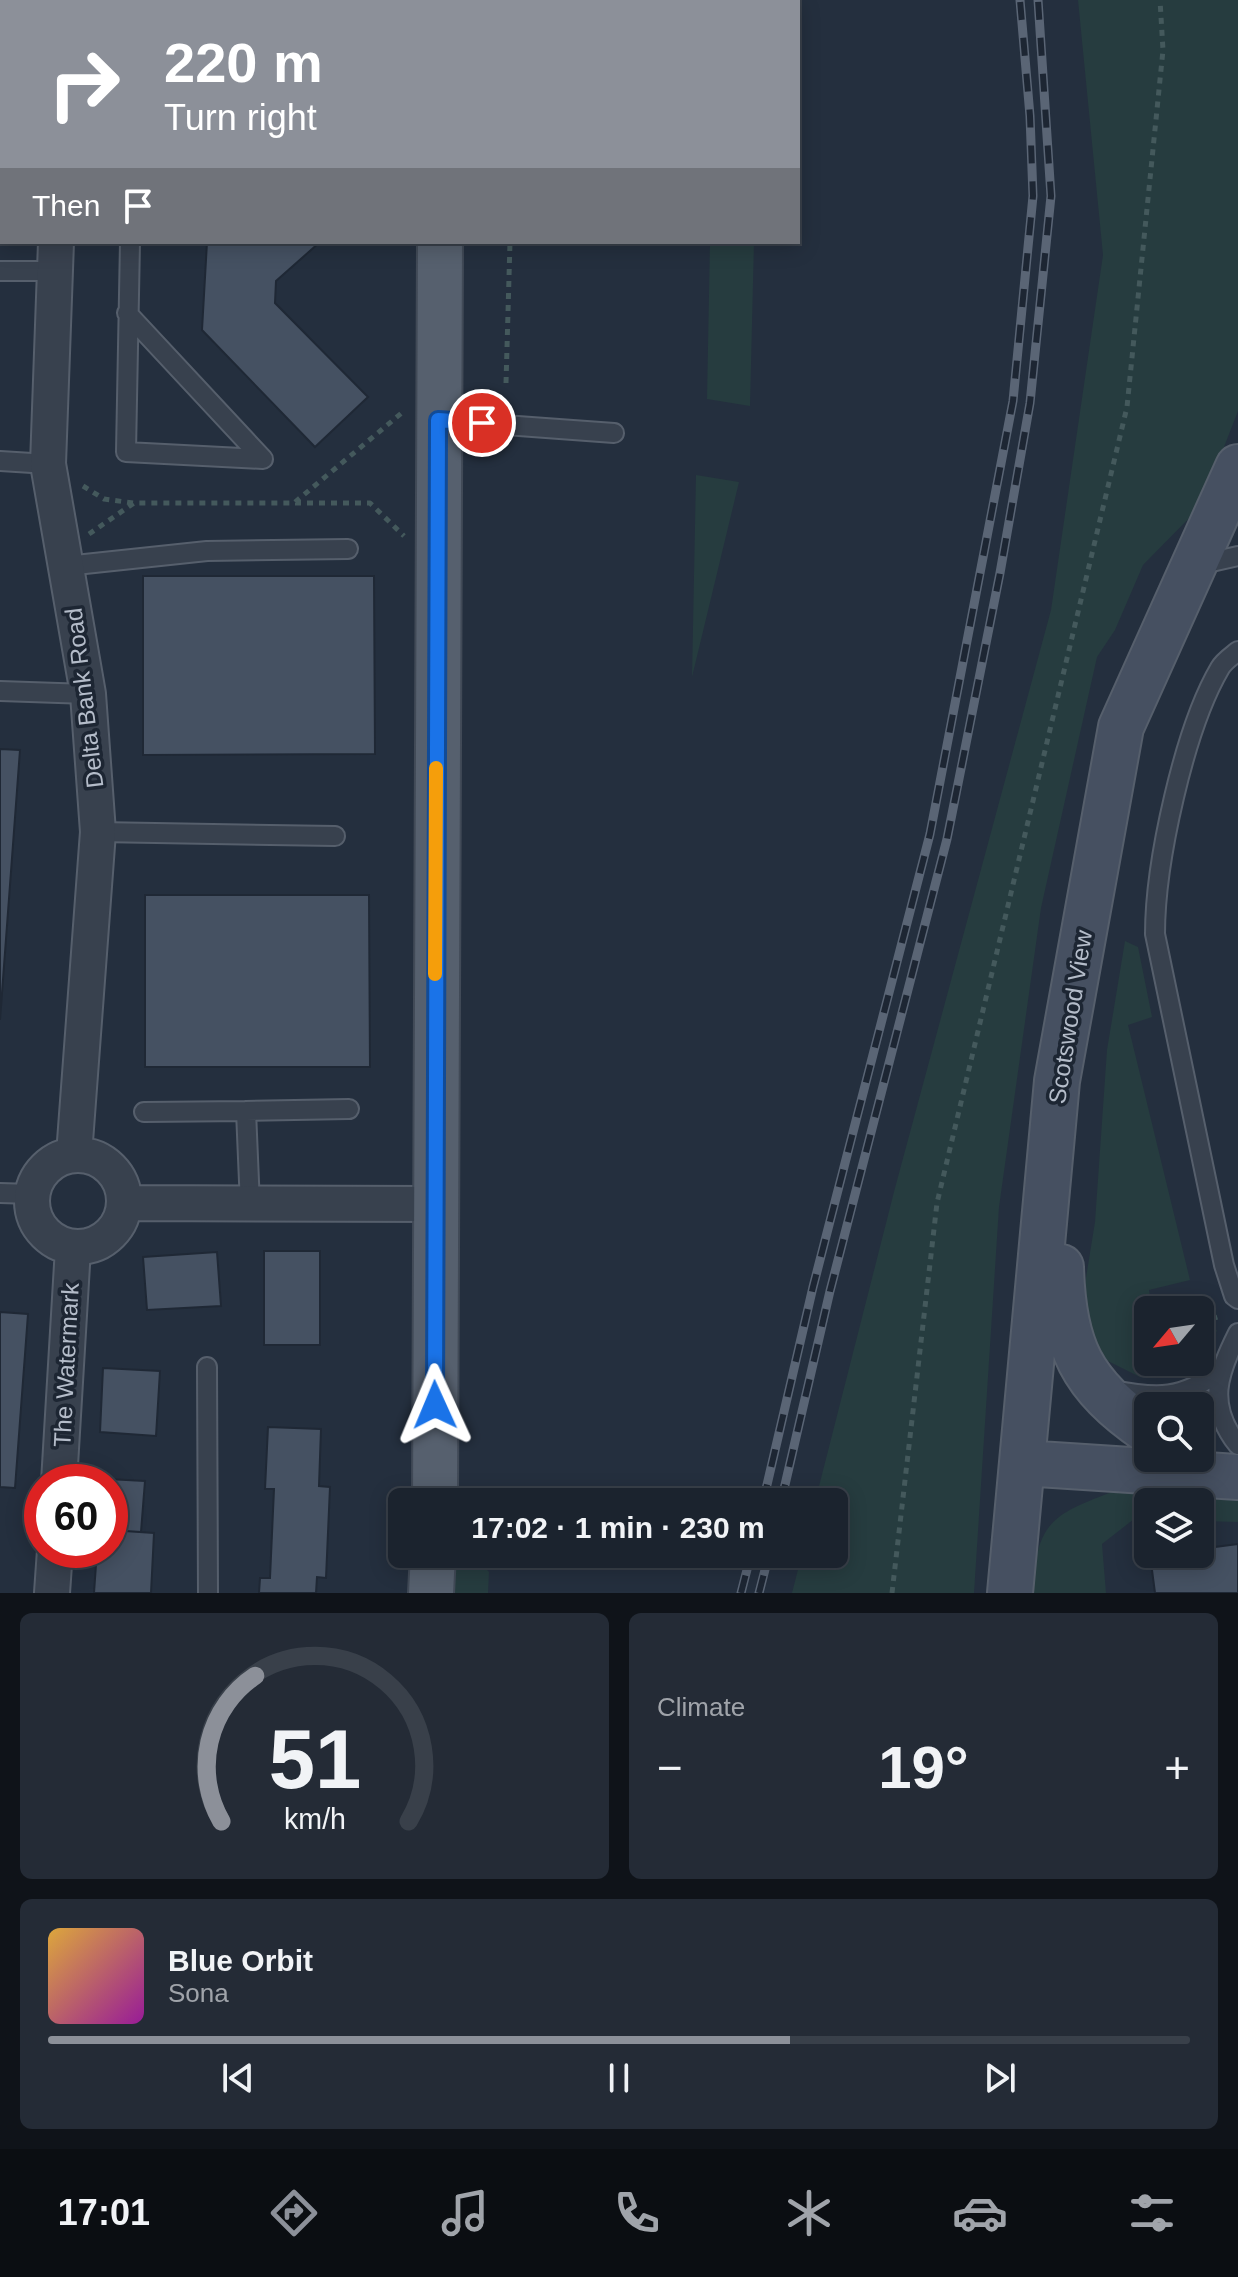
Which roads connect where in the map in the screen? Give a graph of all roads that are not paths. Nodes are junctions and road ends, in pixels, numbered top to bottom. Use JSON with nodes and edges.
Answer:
{"nodes":[{"id":1,"x":130,"y":244,"type":"edge"},
{"id":2,"x":440,"y":244,"type":"edge"},
{"id":3,"x":56,"y":257,"type":"edge"},
{"id":4,"x":0,"y":271,"type":"edge"},
{"id":5,"x":127,"y":313,"type":"junction"},
{"id":6,"x":426,"y":412,"type":"junction"},
{"id":7,"x":614,"y":433,"type":"dead end"},
{"id":8,"x":0,"y":461,"type":"edge"},
{"id":9,"x":48,"y":464,"type":"junction"},
{"id":10,"x":1238,"y":467,"type":"edge"},
{"id":11,"x":348,"y":549,"type":"dead end"},
{"id":12,"x":1238,"y":556,"type":"edge"},
{"id":13,"x":64,"y":559,"type":"junction"},
{"id":14,"x":1192,"y":567,"type":"junction"},
{"id":15,"x":1238,"y":651,"type":"edge"},
{"id":16,"x":0,"y":691,"type":"edge"},
{"id":17,"x":88,"y":694,"type":"junction"},
{"id":18,"x":98,"y":832,"type":"junction"},
{"id":19,"x":335,"y":836,"type":"dead end"},
{"id":20,"x":1057,"y":1081,"type":"junction"},
{"id":21,"x":349,"y":1109,"type":"dead end"},
{"id":22,"x":246,"y":1111,"type":"junction"},
{"id":23,"x":144,"y":1112,"type":"dead end"},
{"id":24,"x":74,"y":1155,"type":"junction"},
{"id":25,"x":16,"y":1194,"type":"edge"},
{"id":26,"x":124,"y":1203,"type":"junction"},
{"id":27,"x":434,"y":1204,"type":"junction"},
{"id":28,"x":250,"y":1205,"type":"junction"},
{"id":29,"x":73,"y":1248,"type":"junction"},
{"id":30,"x":1238,"y":1299,"type":"edge"},
{"id":31,"x":1238,"y":1333,"type":"edge"},
{"id":32,"x":207,"y":1367,"type":"dead end"},
{"id":33,"x":1219,"y":1372,"type":"junction"},
{"id":34,"x":1099,"y":1388,"type":"junction"},
{"id":35,"x":1134,"y":1421,"type":"edge"},
{"id":36,"x":1023,"y":1463,"type":"junction"},
{"id":37,"x":60,"y":1464,"type":"edge"},
{"id":38,"x":1218,"y":1464,"type":"edge"},
{"id":39,"x":435,"y":1488,"type":"edge"},
{"id":40,"x":54,"y":1568,"type":"edge"},
{"id":41,"x":432,"y":1568,"type":"edge"},
{"id":42,"x":52,"y":1593,"type":"edge"},
{"id":43,"x":208,"y":1593,"type":"edge"},
{"id":44,"x":431,"y":1593,"type":"edge"},
{"id":45,"x":1010,"y":1593,"type":"edge"}],
"edges":[{"from":1,"to":5,"type":"lane"},
{"from":2,"to":6,"type":"main road"},
{"from":3,"to":4,"type":"lane"},
{"from":3,"to":9,"type":"street","name":"Delta Bank Road"},
{"from":5,"to":5,"type":"lane"},
{"from":6,"to":7,"type":"lane"},
{"from":6,"to":27,"type":"main road"},
{"from":8,"to":9,"type":"lane"},
{"from":9,"to":13,"type":"street","name":"Delta Bank Road"},
{"from":10,"to":14,"type":"street","name":"Scotswood View"},
{"from":11,"to":13,"type":"lane"},
{"from":12,"to":14,"type":"lane"},
{"from":13,"to":17,"type":"street","name":"Delta Bank Road"},
{"from":14,"to":20,"type":"street","name":"Scotswood View"},
{"from":15,"to":30,"type":"lane"},
{"from":16,"to":17,"type":"lane"},
{"from":17,"to":18,"type":"street","name":"Delta Bank Road"},
{"from":18,"to":19,"type":"lane"},
{"from":18,"to":24,"type":"street","name":"Delta Bank Road"},
{"from":20,"to":34,"type":"street"},
{"from":20,"to":36,"type":"street","name":"Scotswood View"},
{"from":21,"to":22,"type":"lane"},
{"from":22,"to":23,"type":"lane"},
{"from":22,"to":28,"type":"lane"},
{"from":24,"to":25,"type":"street"},
{"from":24,"to":26,"type":"street"},
{"from":25,"to":29,"type":"street"},
{"from":26,"to":28,"type":"street"},
{"from":26,"to":29,"type":"street"},
{"from":27,"to":28,"type":"street"},
{"from":27,"to":39,"type":"main road"},
{"from":29,"to":37,"type":"street","name":"The Watermark"},
{"from":31,"to":33,"type":"lane"},
{"from":32,"to":43,"type":"lane"},
{"from":33,"to":34,"type":"lane"},
{"from":33,"to":38,"type":"lane"},
{"from":34,"to":35,"type":"street"},
{"from":36,"to":38,"type":"street"},
{"from":36,"to":45,"type":"street","name":"Scotswood View"},
{"from":40,"to":42,"type":"street"},
{"from":41,"to":44,"type":"main road"}]}
